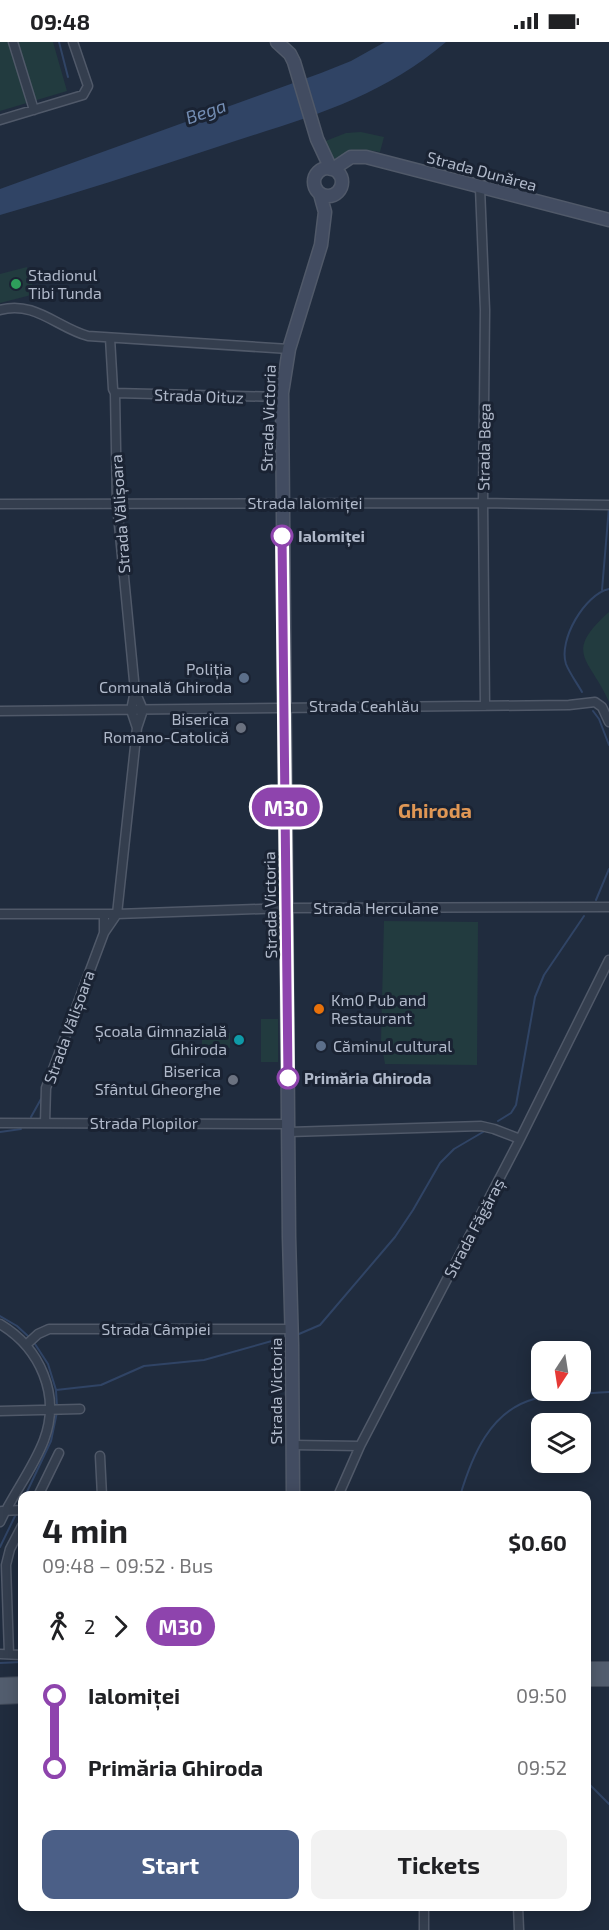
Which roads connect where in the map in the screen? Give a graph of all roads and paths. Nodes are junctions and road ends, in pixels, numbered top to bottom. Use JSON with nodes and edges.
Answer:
{"nodes":[{"id":1,"x":12,"y":42,"type":"edge"},
{"id":2,"x":73,"y":42,"type":"edge"},
{"id":3,"x":277,"y":42,"type":"edge"},
{"id":4,"x":34,"y":110,"type":"junction"},
{"id":5,"x":0,"y":120,"type":"edge"},
{"id":6,"x":331,"y":171,"type":"junction"},
{"id":7,"x":480,"y":188,"type":"junction"},
{"id":8,"x":320,"y":194,"type":"junction"},
{"id":9,"x":333,"y":195,"type":"junction"},
{"id":10,"x":325,"y":212,"type":"junction"},
{"id":11,"x":609,"y":220,"type":"edge"},
{"id":12,"x":0,"y":310,"type":"edge"},
{"id":13,"x":110,"y":338,"type":"junction"},
{"id":14,"x":289,"y":349,"type":"junction"},
{"id":15,"x":115,"y":393,"type":"junction"},
{"id":16,"x":282,"y":397,"type":"junction"},
{"id":17,"x":282,"y":503,"type":"junction"},
{"id":18,"x":483,"y":503,"type":"junction"},
{"id":19,"x":0,"y":504,"type":"edge"},
{"id":20,"x":117,"y":504,"type":"junction"},
{"id":21,"x":607,"y":505,"type":"edge"},
{"id":22,"x":284,"y":706,"type":"junction"},
{"id":23,"x":485,"y":706,"type":"junction"},
{"id":24,"x":137,"y":710,"type":"junction"},
{"id":25,"x":0,"y":711,"type":"edge"},
{"id":26,"x":609,"y":722,"type":"edge"},
{"id":27,"x":609,"y":907,"type":"edge"},
{"id":28,"x":287,"y":908,"type":"junction"},
{"id":29,"x":0,"y":914,"type":"edge"},
{"id":30,"x":111,"y":914,"type":"junction"},
{"id":31,"x":104,"y":933,"type":"junction"},
{"id":32,"x":609,"y":960,"type":"edge"},
{"id":33,"x":0,"y":1123,"type":"edge"},
{"id":34,"x":45,"y":1123,"type":"junction"},
{"id":35,"x":289,"y":1128,"type":"junction"},
{"id":36,"x":520,"y":1139,"type":"junction"},
{"id":37,"x":0,"y":1324,"type":"edge"},
{"id":38,"x":292,"y":1329,"type":"junction"},
{"id":39,"x":30,"y":1342,"type":"junction"},
{"id":40,"x":80,"y":1409,"type":"dead end"},
{"id":41,"x":55,"y":1410,"type":"junction"},
{"id":42,"x":0,"y":1411,"type":"edge"},
{"id":43,"x":293,"y":1445,"type":"junction"},
{"id":44,"x":360,"y":1446,"type":"junction"},
{"id":45,"x":59,"y":1453,"type":"dead end"},
{"id":46,"x":99,"y":1456,"type":"dead end"},
{"id":47,"x":19,"y":1491,"type":"edge"},
{"id":48,"x":40,"y":1491,"type":"edge"},
{"id":49,"x":102,"y":1491,"type":"edge"},
{"id":50,"x":293,"y":1491,"type":"edge"},
{"id":51,"x":340,"y":1491,"type":"edge"},
{"id":52,"x":18,"y":1494,"type":"edge"},
{"id":53,"x":10,"y":1510,"type":"edge"},
{"id":54,"x":0,"y":1522,"type":"edge"},
{"id":55,"x":18,"y":1534,"type":"edge"},
{"id":56,"x":4,"y":1654,"type":"edge"},
{"id":57,"x":609,"y":1669,"type":"edge"},
{"id":58,"x":591,"y":1670,"type":"edge"},
{"id":59,"x":591,"y":1679,"type":"edge"},
{"id":60,"x":609,"y":1679,"type":"edge"},
{"id":61,"x":18,"y":1684,"type":"edge"},
{"id":62,"x":0,"y":1685,"type":"edge"},
{"id":63,"x":18,"y":1696,"type":"edge"},
{"id":64,"x":0,"y":1697,"type":"edge"},
{"id":65,"x":424,"y":1911,"type":"edge"},
{"id":66,"x":518,"y":1911,"type":"edge"},
{"id":67,"x":424,"y":1930,"type":"edge"},
{"id":68,"x":519,"y":1930,"type":"edge"}],
"edges":[{"from":1,"to":4,"type":"street"},
{"from":2,"to":4,"type":"street"},
{"from":3,"to":6,"type":"street"},
{"from":4,"to":5,"type":"street"},
{"from":6,"to":7,"type":"street","name":"Strada Dunărea"},
{"from":6,"to":8,"type":"street","name":"Strada Victoria"},
{"from":6,"to":9,"type":"street","name":"Strada Dunărea"},
{"from":7,"to":11,"type":"street","name":"Strada Dunărea"},
{"from":7,"to":18,"type":"street","name":"Strada Bega"},
{"from":8,"to":9,"type":"street"},
{"from":8,"to":10,"type":"street","name":"Strada Victoria"},
{"from":9,"to":10,"type":"street","name":"Strada Victoria"},
{"from":10,"to":14,"type":"street","name":"Strada Victoria"},
{"from":12,"to":13,"type":"street"},
{"from":13,"to":14,"type":"street"},
{"from":13,"to":15,"type":"street","name":"Strada Vălișoara"},
{"from":14,"to":16,"type":"street","name":"Strada Victoria"},
{"from":15,"to":16,"type":"street","name":"Strada Oituz"},
{"from":15,"to":20,"type":"street","name":"Strada Vălișoara"},
{"from":16,"to":17,"type":"street","name":"Strada Victoria"},
{"from":17,"to":18,"type":"street","name":"Strada Ialomiței"},
{"from":17,"to":20,"type":"street","name":"Strada Ialomiței"},
{"from":17,"to":22,"type":"street","name":"Strada Victoria"},
{"from":18,"to":21,"type":"street","name":"Strada Ialomiței"},
{"from":18,"to":23,"type":"street","name":"Strada Bega"},
{"from":19,"to":20,"type":"street","name":"Strada Ialomiței"},
{"from":20,"to":24,"type":"street","name":"Strada Vălișoara"},
{"from":22,"to":23,"type":"street","name":"Strada Ceahlău"},
{"from":22,"to":24,"type":"street","name":"Strada Ceahlău"},
{"from":22,"to":28,"type":"street","name":"Strada Victoria"},
{"from":23,"to":26,"type":"street","name":"Strada Ceahlău"},
{"from":24,"to":25,"type":"street","name":"Strada Ceahlău"},
{"from":24,"to":30,"type":"street","name":"Strada Vălișoara"},
{"from":27,"to":28,"type":"street","name":"Strada Herculane"},
{"from":28,"to":30,"type":"street","name":"Strada Herculane"},
{"from":28,"to":35,"type":"street","name":"Strada Victoria"},
{"from":29,"to":30,"type":"street","name":"Strada Herculane"},
{"from":30,"to":31,"type":"street","name":"Strada Vălișoara"},
{"from":30,"to":31,"type":"street","name":"Strada Vălișoara"},
{"from":31,"to":34,"type":"street","name":"Strada Vălișoara"},
{"from":32,"to":36,"type":"street","name":"Strada Făgăraș"},
{"from":33,"to":34,"type":"street","name":"Strada Plopilor"},
{"from":34,"to":35,"type":"street","name":"Strada Plopilor"},
{"from":35,"to":36,"type":"street","name":"Strada Plopilor"},
{"from":35,"to":38,"type":"street","name":"Strada Victoria"},
{"from":36,"to":44,"type":"street","name":"Strada Făgăraș"},
{"from":37,"to":39,"type":"street"},
{"from":38,"to":39,"type":"street","name":"Strada Câmpiei"},
{"from":38,"to":43,"type":"street","name":"Strada Victoria"},
{"from":39,"to":41,"type":"street"},
{"from":40,"to":41,"type":"street"},
{"from":41,"to":42,"type":"street"},
{"from":41,"to":47,"type":"street"},
{"from":43,"to":44,"type":"street"},
{"from":43,"to":50,"type":"street","name":"Strada Victoria"},
{"from":44,"to":51,"type":"street","name":"Strada Făgăraș"},
{"from":45,"to":48,"type":"street"},
{"from":46,"to":49,"type":"street"},
{"from":52,"to":53,"type":"street"},
{"from":53,"to":54,"type":"street"},
{"from":55,"to":56,"type":"street"},
{"from":57,"to":58,"type":"main road"},
{"from":59,"to":60,"type":"main road"},
{"from":61,"to":62,"type":"main road"},
{"from":63,"to":64,"type":"main road"},
{"from":65,"to":67,"type":"street"},
{"from":66,"to":68,"type":"street"}]}
